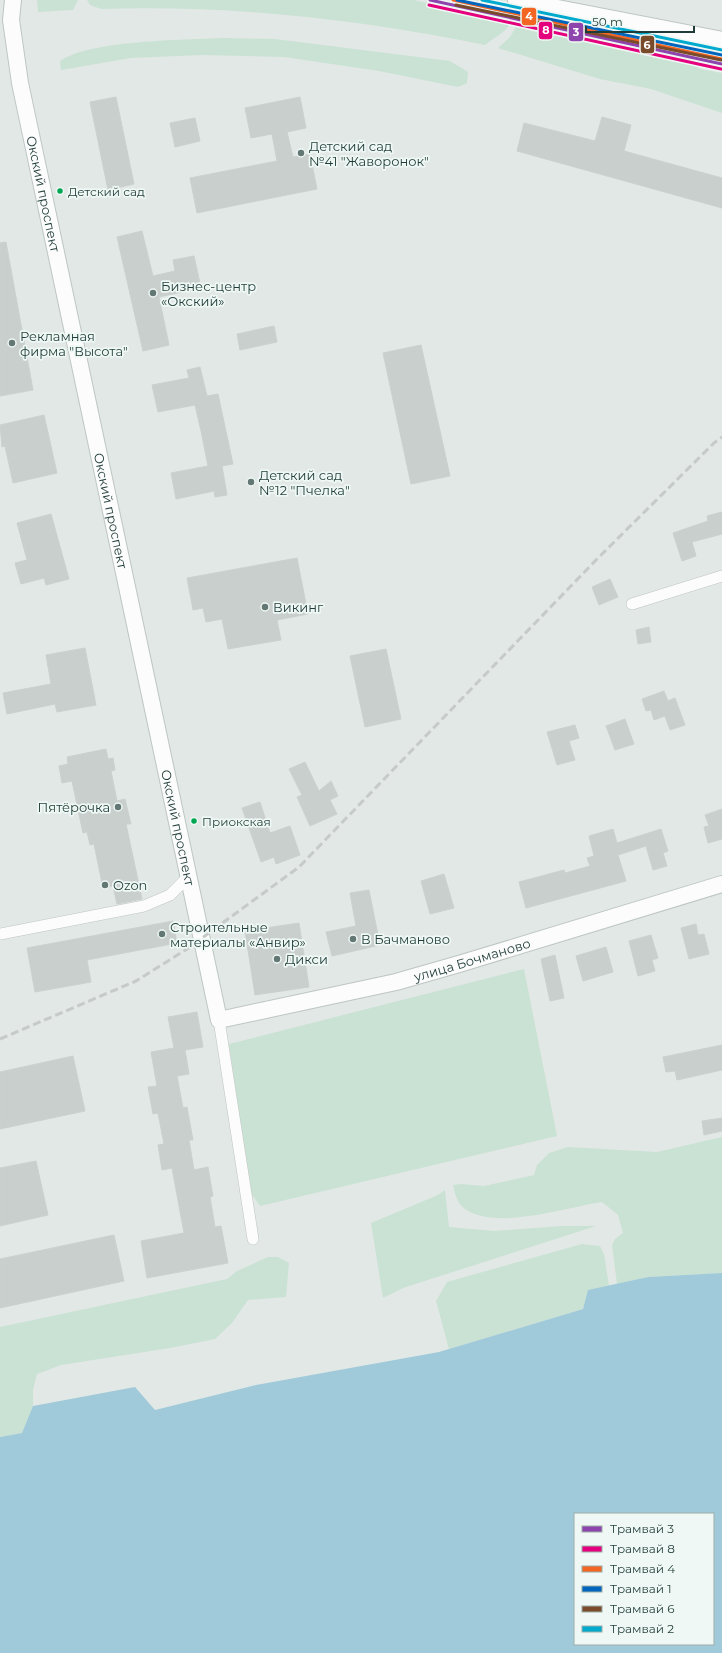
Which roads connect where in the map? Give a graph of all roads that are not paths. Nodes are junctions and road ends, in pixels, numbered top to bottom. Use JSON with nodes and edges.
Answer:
{"nodes":[{"id":1,"x":13,"y":0,"type":"edge"},
{"id":2,"x":516,"y":0,"type":"edge"},
{"id":3,"x":722,"y":40,"type":"edge"},
{"id":4,"x":7,"y":48,"type":"edge"},
{"id":5,"x":722,"y":576,"type":"edge"},
{"id":6,"x":632,"y":604,"type":"dead end"},
{"id":7,"x":188,"y":877,"type":"junction"},
{"id":8,"x":722,"y":884,"type":"edge"},
{"id":9,"x":0,"y":934,"type":"edge"},
{"id":10,"x":219,"y":1020,"type":"junction"},
{"id":11,"x":253,"y":1239,"type":"dead end"}],
"edges":[{"from":1,"to":4,"type":"main road","name":"Окский проспект"},
{"from":2,"to":3,"type":"main road"},
{"from":4,"to":7,"type":"main road","name":"Окский проспект"},
{"from":5,"to":6,"type":"street"},
{"from":7,"to":9,"type":"street"},
{"from":7,"to":10,"type":"main road","name":"Окский проспект"},
{"from":8,"to":10,"type":"main road","name":"улица Бочманово"},
{"from":10,"to":11,"type":"street"}]}
